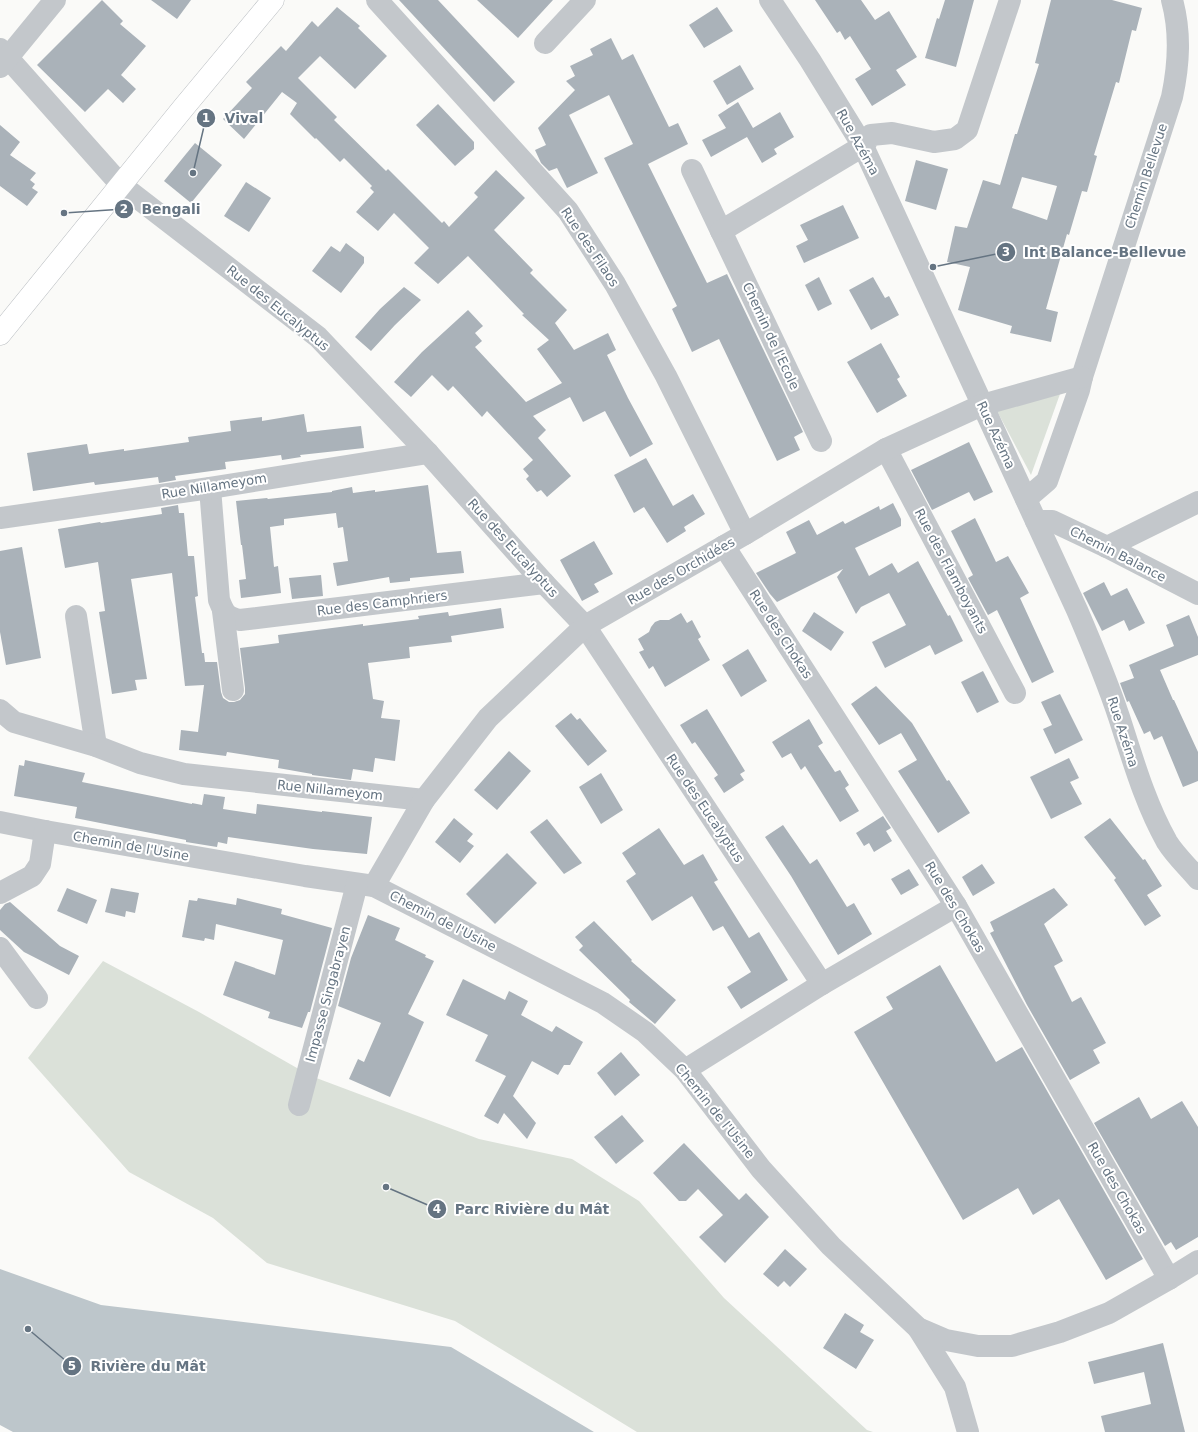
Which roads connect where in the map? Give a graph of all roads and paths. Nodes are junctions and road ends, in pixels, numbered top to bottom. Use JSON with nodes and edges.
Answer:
{"nodes":[{"id":1,"x":55,"y":0,"type":"edge"},
{"id":2,"x":273,"y":0,"type":"edge"},
{"id":3,"x":377,"y":0,"type":"edge"},
{"id":4,"x":585,"y":0,"type":"edge"},
{"id":5,"x":770,"y":0,"type":"edge"},
{"id":6,"x":1010,"y":0,"type":"edge"},
{"id":7,"x":1172,"y":0,"type":"edge"},
{"id":8,"x":545,"y":43,"type":"dead end"},
{"id":9,"x":2,"y":58,"type":"edge"},
{"id":10,"x":862,"y":146,"type":"junction"},
{"id":11,"x":692,"y":170,"type":"dead end"},
{"id":12,"x":121,"y":185,"type":"junction"},
{"id":13,"x":721,"y":231,"type":"junction"},
{"id":14,"x":0,"y":334,"type":"edge"},
{"id":15,"x":1082,"y":377,"type":"junction"},
{"id":16,"x":982,"y":404,"type":"junction"},
{"id":17,"x":821,"y":441,"type":"dead end"},
{"id":18,"x":886,"y":448,"type":"junction"},
{"id":19,"x":428,"y":453,"type":"junction"},
{"id":20,"x":210,"y":488,"type":"junction"},
{"id":21,"x":1026,"y":499,"type":"junction"},
{"id":22,"x":1198,"y":502,"type":"edge"},
{"id":23,"x":0,"y":518,"type":"edge"},
{"id":24,"x":1036,"y":521,"type":"junction"},
{"id":25,"x":745,"y":534,"type":"junction"},
{"id":26,"x":724,"y":546,"type":"junction"},
{"id":27,"x":1107,"y":547,"type":"junction"},
{"id":28,"x":544,"y":583,"type":"junction"},
{"id":29,"x":1198,"y":594,"type":"edge"},
{"id":30,"x":223,"y":611,"type":"junction"},
{"id":31,"x":76,"y":616,"type":"dead end"},
{"id":32,"x":585,"y":626,"type":"junction"},
{"id":33,"x":233,"y":690,"type":"dead end"},
{"id":34,"x":1015,"y":693,"type":"dead end"},
{"id":35,"x":0,"y":710,"type":"edge"},
{"id":36,"x":96,"y":746,"type":"junction"},
{"id":37,"x":424,"y":800,"type":"junction"},
{"id":38,"x":0,"y":822,"type":"edge"},
{"id":39,"x":45,"y":831,"type":"junction"},
{"id":40,"x":1198,"y":879,"type":"edge"},
{"id":41,"x":365,"y":885,"type":"junction"},
{"id":42,"x":0,"y":893,"type":"edge"},
{"id":43,"x":956,"y":906,"type":"junction"},
{"id":44,"x":0,"y":948,"type":"edge"},
{"id":45,"x":822,"y":984,"type":"junction"},
{"id":46,"x":37,"y":998,"type":"dead end"},
{"id":47,"x":685,"y":1070,"type":"junction"},
{"id":48,"x":299,"y":1105,"type":"dead end"},
{"id":49,"x":1198,"y":1261,"type":"edge"},
{"id":50,"x":1169,"y":1279,"type":"junction"},
{"id":51,"x":918,"y":1328,"type":"junction"},
{"id":52,"x":968,"y":1432,"type":"edge"}],
"edges":[{"from":1,"to":9,"type":"street"},
{"from":2,"to":12,"type":"main road"},
{"from":3,"to":25,"type":"street","name":"Rue des Filaos"},
{"from":4,"to":8,"type":"street"},
{"from":5,"to":10,"type":"street","name":"Rue Azéma"},
{"from":6,"to":10,"type":"street"},
{"from":7,"to":15,"type":"street","name":"Chemin Bellevue"},
{"from":9,"to":12,"type":"street","name":"Rue des Eucalyptus"},
{"from":10,"to":13,"type":"street"},
{"from":10,"to":16,"type":"street","name":"Rue Azéma"},
{"from":11,"to":13,"type":"street","name":"Chemin de l'Ecole"},
{"from":12,"to":14,"type":"main road"},
{"from":12,"to":19,"type":"street","name":"Rue des Eucalyptus"},
{"from":13,"to":17,"type":"street","name":"Chemin de l'Ecole"},
{"from":15,"to":16,"type":"street","name":"Rue des Orchidées"},
{"from":15,"to":21,"type":"street","name":"Chemin Bellevue"},
{"from":16,"to":18,"type":"street","name":"Rue des Orchidées"},
{"from":16,"to":21,"type":"street","name":"Rue Azéma"},
{"from":18,"to":25,"type":"street","name":"Rue des Orchidées"},
{"from":18,"to":34,"type":"street","name":"Rue des Flamboyants"},
{"from":19,"to":20,"type":"street","name":"Rue Nillameyom"},
{"from":19,"to":28,"type":"street","name":"Rue des Eucalyptus"},
{"from":20,"to":23,"type":"street","name":"Rue Nillameyom"},
{"from":20,"to":30,"type":"street"},
{"from":21,"to":24,"type":"street","name":"Rue Azéma"},
{"from":22,"to":27,"type":"street"},
{"from":24,"to":27,"type":"street","name":"Chemin Balance"},
{"from":24,"to":40,"type":"street","name":"Rue Azéma"},
{"from":25,"to":26,"type":"street","name":"Rue des Orchidées"},
{"from":26,"to":32,"type":"street","name":"Rue des Orchidées"},
{"from":26,"to":43,"type":"street","name":"Rue des Chokas"},
{"from":27,"to":29,"type":"street","name":"Chemin Balance"},
{"from":28,"to":30,"type":"street","name":"Rue des Camphriers"},
{"from":28,"to":32,"type":"street","name":"Rue des Eucalyptus"},
{"from":30,"to":33,"type":"street"},
{"from":31,"to":36,"type":"street"},
{"from":32,"to":37,"type":"street","name":"Rue des Orchidées"},
{"from":32,"to":45,"type":"street","name":"Rue des Eucalyptus"},
{"from":35,"to":36,"type":"street","name":"Rue Nillameyom"},
{"from":36,"to":37,"type":"street","name":"Rue Nillameyom"},
{"from":37,"to":41,"type":"street","name":"Rue des Orchidées"},
{"from":38,"to":39,"type":"street","name":"Chemin de l'Usine"},
{"from":39,"to":41,"type":"street","name":"Chemin de l'Usine"},
{"from":39,"to":42,"type":"street"},
{"from":41,"to":47,"type":"street","name":"Chemin de l'Usine"},
{"from":41,"to":48,"type":"street","name":"Impasse Singabrayen"},
{"from":43,"to":45,"type":"street"},
{"from":43,"to":50,"type":"street","name":"Rue des Chokas"},
{"from":44,"to":46,"type":"street"},
{"from":45,"to":47,"type":"street"},
{"from":47,"to":51,"type":"street","name":"Chemin de l'Usine"},
{"from":49,"to":50,"type":"street","name":"Chemin de l'Usine"},
{"from":50,"to":51,"type":"street","name":"Chemin de l'Usine"},
{"from":51,"to":52,"type":"street"}]}
